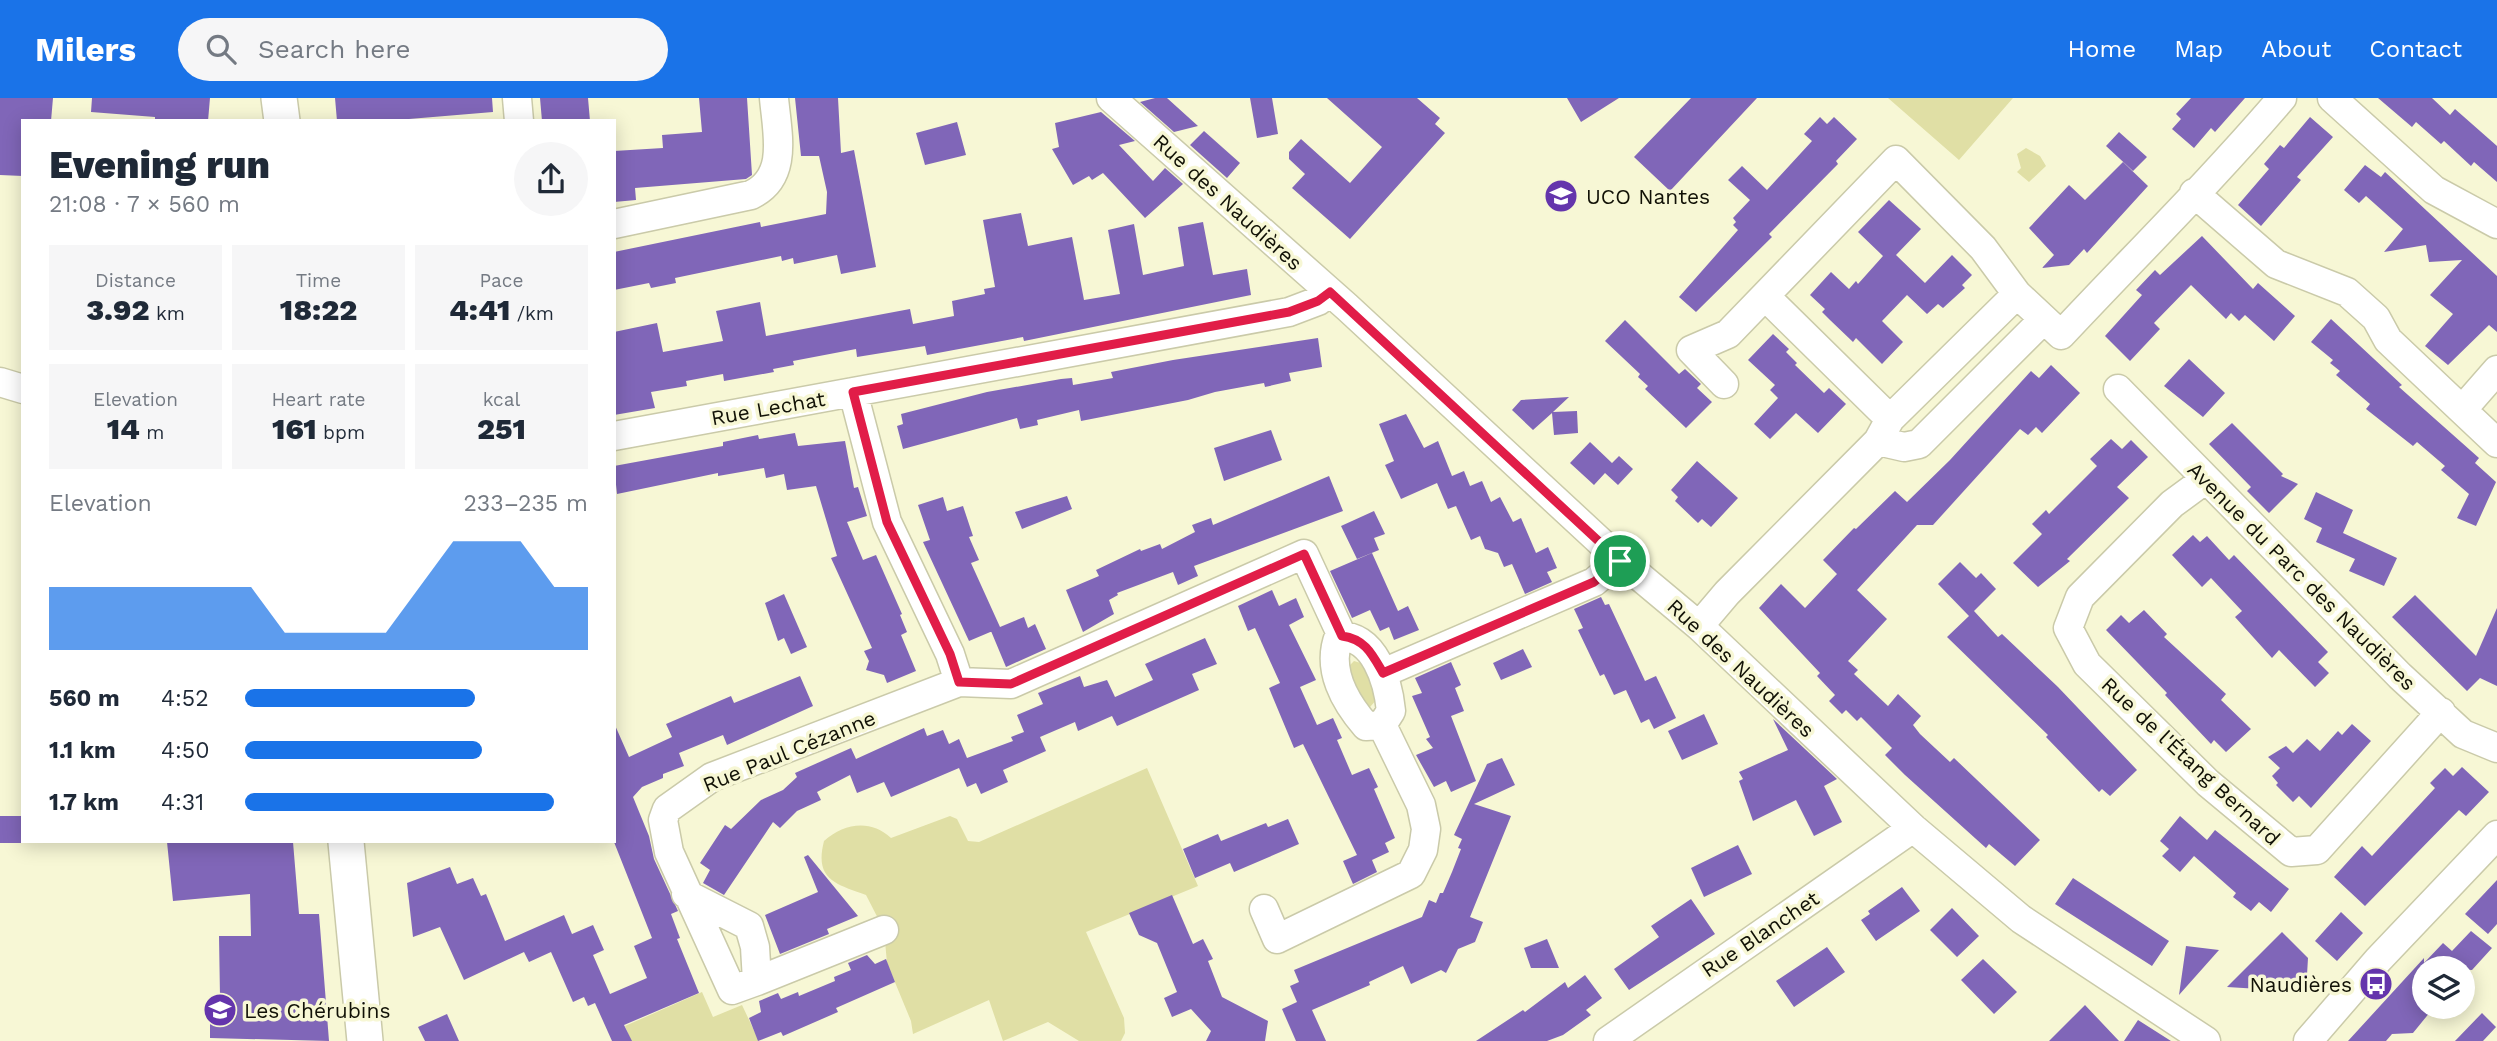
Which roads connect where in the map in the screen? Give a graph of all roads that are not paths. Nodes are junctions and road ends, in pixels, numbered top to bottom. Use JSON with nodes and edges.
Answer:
{"nodes":[{"id":1,"x":279,"y":98,"type":"edge"},
{"id":2,"x":298,"y":98,"type":"edge"},
{"id":3,"x":517,"y":98,"type":"edge"},
{"id":4,"x":774,"y":98,"type":"edge"},
{"id":5,"x":1111,"y":98,"type":"edge"},
{"id":6,"x":2282,"y":98,"type":"edge"},
{"id":7,"x":2332,"y":98,"type":"edge"},
{"id":8,"x":282,"y":119,"type":"edge"},
{"id":9,"x":299,"y":119,"type":"edge"},
{"id":10,"x":519,"y":119,"type":"edge"},
{"id":11,"x":2194,"y":193,"type":"junction"},
{"id":12,"x":616,"y":224,"type":"edge"},
{"id":13,"x":2497,"y":224,"type":"edge"},
{"id":14,"x":1330,"y":292,"type":"junction"},
{"id":15,"x":2017,"y":294,"type":"junction"},
{"id":16,"x":1766,"y":297,"type":"junction"},
{"id":17,"x":2043,"y":320,"type":"junction"},
{"id":18,"x":2497,"y":370,"type":"edge"},
{"id":19,"x":0,"y":382,"type":"edge"},
{"id":20,"x":1724,"y":384,"type":"dead end"},
{"id":21,"x":21,"y":388,"type":"edge"},
{"id":22,"x":2118,"y":390,"type":"dead end"},
{"id":23,"x":853,"y":392,"type":"junction"},
{"id":24,"x":2462,"y":410,"type":"junction"},
{"id":25,"x":1884,"y":430,"type":"junction"},
{"id":26,"x":616,"y":436,"type":"edge"},
{"id":27,"x":2497,"y":443,"type":"edge"},
{"id":28,"x":2206,"y":480,"type":"junction"},
{"id":29,"x":1620,"y":561,"type":"junction"},
{"id":30,"x":1699,"y":626,"type":"junction"},
{"id":31,"x":1342,"y":636,"type":"junction"},
{"id":32,"x":1383,"y":673,"type":"junction"},
{"id":33,"x":959,"y":682,"type":"junction"},
{"id":34,"x":2441,"y":712,"type":"junction"},
{"id":35,"x":1382,"y":725,"type":"junction"},
{"id":36,"x":2497,"y":748,"type":"edge"},
{"id":37,"x":1913,"y":828,"type":"junction"},
{"id":38,"x":2497,"y":835,"type":"edge"},
{"id":39,"x":346,"y":843,"type":"edge"},
{"id":40,"x":686,"y":894,"type":"junction"},
{"id":41,"x":1264,"y":909,"type":"dead end"},
{"id":42,"x":884,"y":930,"type":"dead end"},
{"id":43,"x":757,"y":981,"type":"junction"},
{"id":44,"x":365,"y":1041,"type":"edge"},
{"id":45,"x":1608,"y":1041,"type":"edge"},
{"id":46,"x":2206,"y":1041,"type":"edge"},
{"id":47,"x":2308,"y":1041,"type":"edge"}],
"edges":[{"from":1,"to":8,"type":"main road"},
{"from":2,"to":9,"type":"main road"},
{"from":3,"to":10,"type":"street"},
{"from":4,"to":12,"type":"street"},
{"from":5,"to":14,"type":"street","name":"Rue des Naudières"},
{"from":6,"to":11,"type":"street"},
{"from":7,"to":13,"type":"street"},
{"from":11,"to":17,"type":"street"},
{"from":11,"to":24,"type":"street"},
{"from":14,"to":23,"type":"street","name":"Rue Lechat"},
{"from":14,"to":29,"type":"street","name":"Rue des Naudières"},
{"from":15,"to":16,"type":"street"},
{"from":15,"to":17,"type":"street"},
{"from":15,"to":25,"type":"street"},
{"from":16,"to":20,"type":"street"},
{"from":16,"to":25,"type":"street"},
{"from":17,"to":25,"type":"street"},
{"from":18,"to":24,"type":"street"},
{"from":19,"to":21,"type":"street"},
{"from":22,"to":28,"type":"street","name":"Avenue du Parc des Naudières"},
{"from":23,"to":26,"type":"street","name":"Rue Lechat"},
{"from":23,"to":33,"type":"street"},
{"from":24,"to":27,"type":"street"},
{"from":25,"to":30,"type":"street"},
{"from":28,"to":34,"type":"street","name":"Avenue du Parc des Naudières"},
{"from":28,"to":34,"type":"street","name":"Rue de l'Étang Bernard"},
{"from":29,"to":30,"type":"street","name":"Rue des Naudières"},
{"from":29,"to":32,"type":"street"},
{"from":30,"to":37,"type":"street","name":"Rue des Naudières"},
{"from":31,"to":32,"type":"street"},
{"from":31,"to":33,"type":"street","name":"Rue Paul Cézanne"},
{"from":31,"to":35,"type":"street"},
{"from":32,"to":35,"type":"street"},
{"from":33,"to":40,"type":"street","name":"Rue Paul Cézanne"},
{"from":34,"to":36,"type":"street","name":"Avenue du Parc des Naudières"},
{"from":35,"to":41,"type":"street"},
{"from":37,"to":45,"type":"street","name":"Rue Blanchet"},
{"from":37,"to":46,"type":"street","name":"Rue des Naudières"},
{"from":38,"to":47,"type":"street"},
{"from":39,"to":44,"type":"main road"},
{"from":40,"to":43,"type":"street"},
{"from":40,"to":43,"type":"street","name":"Rue Paul Cézanne"},
{"from":42,"to":43,"type":"street","name":"Rue Paul Cézanne"}]}
